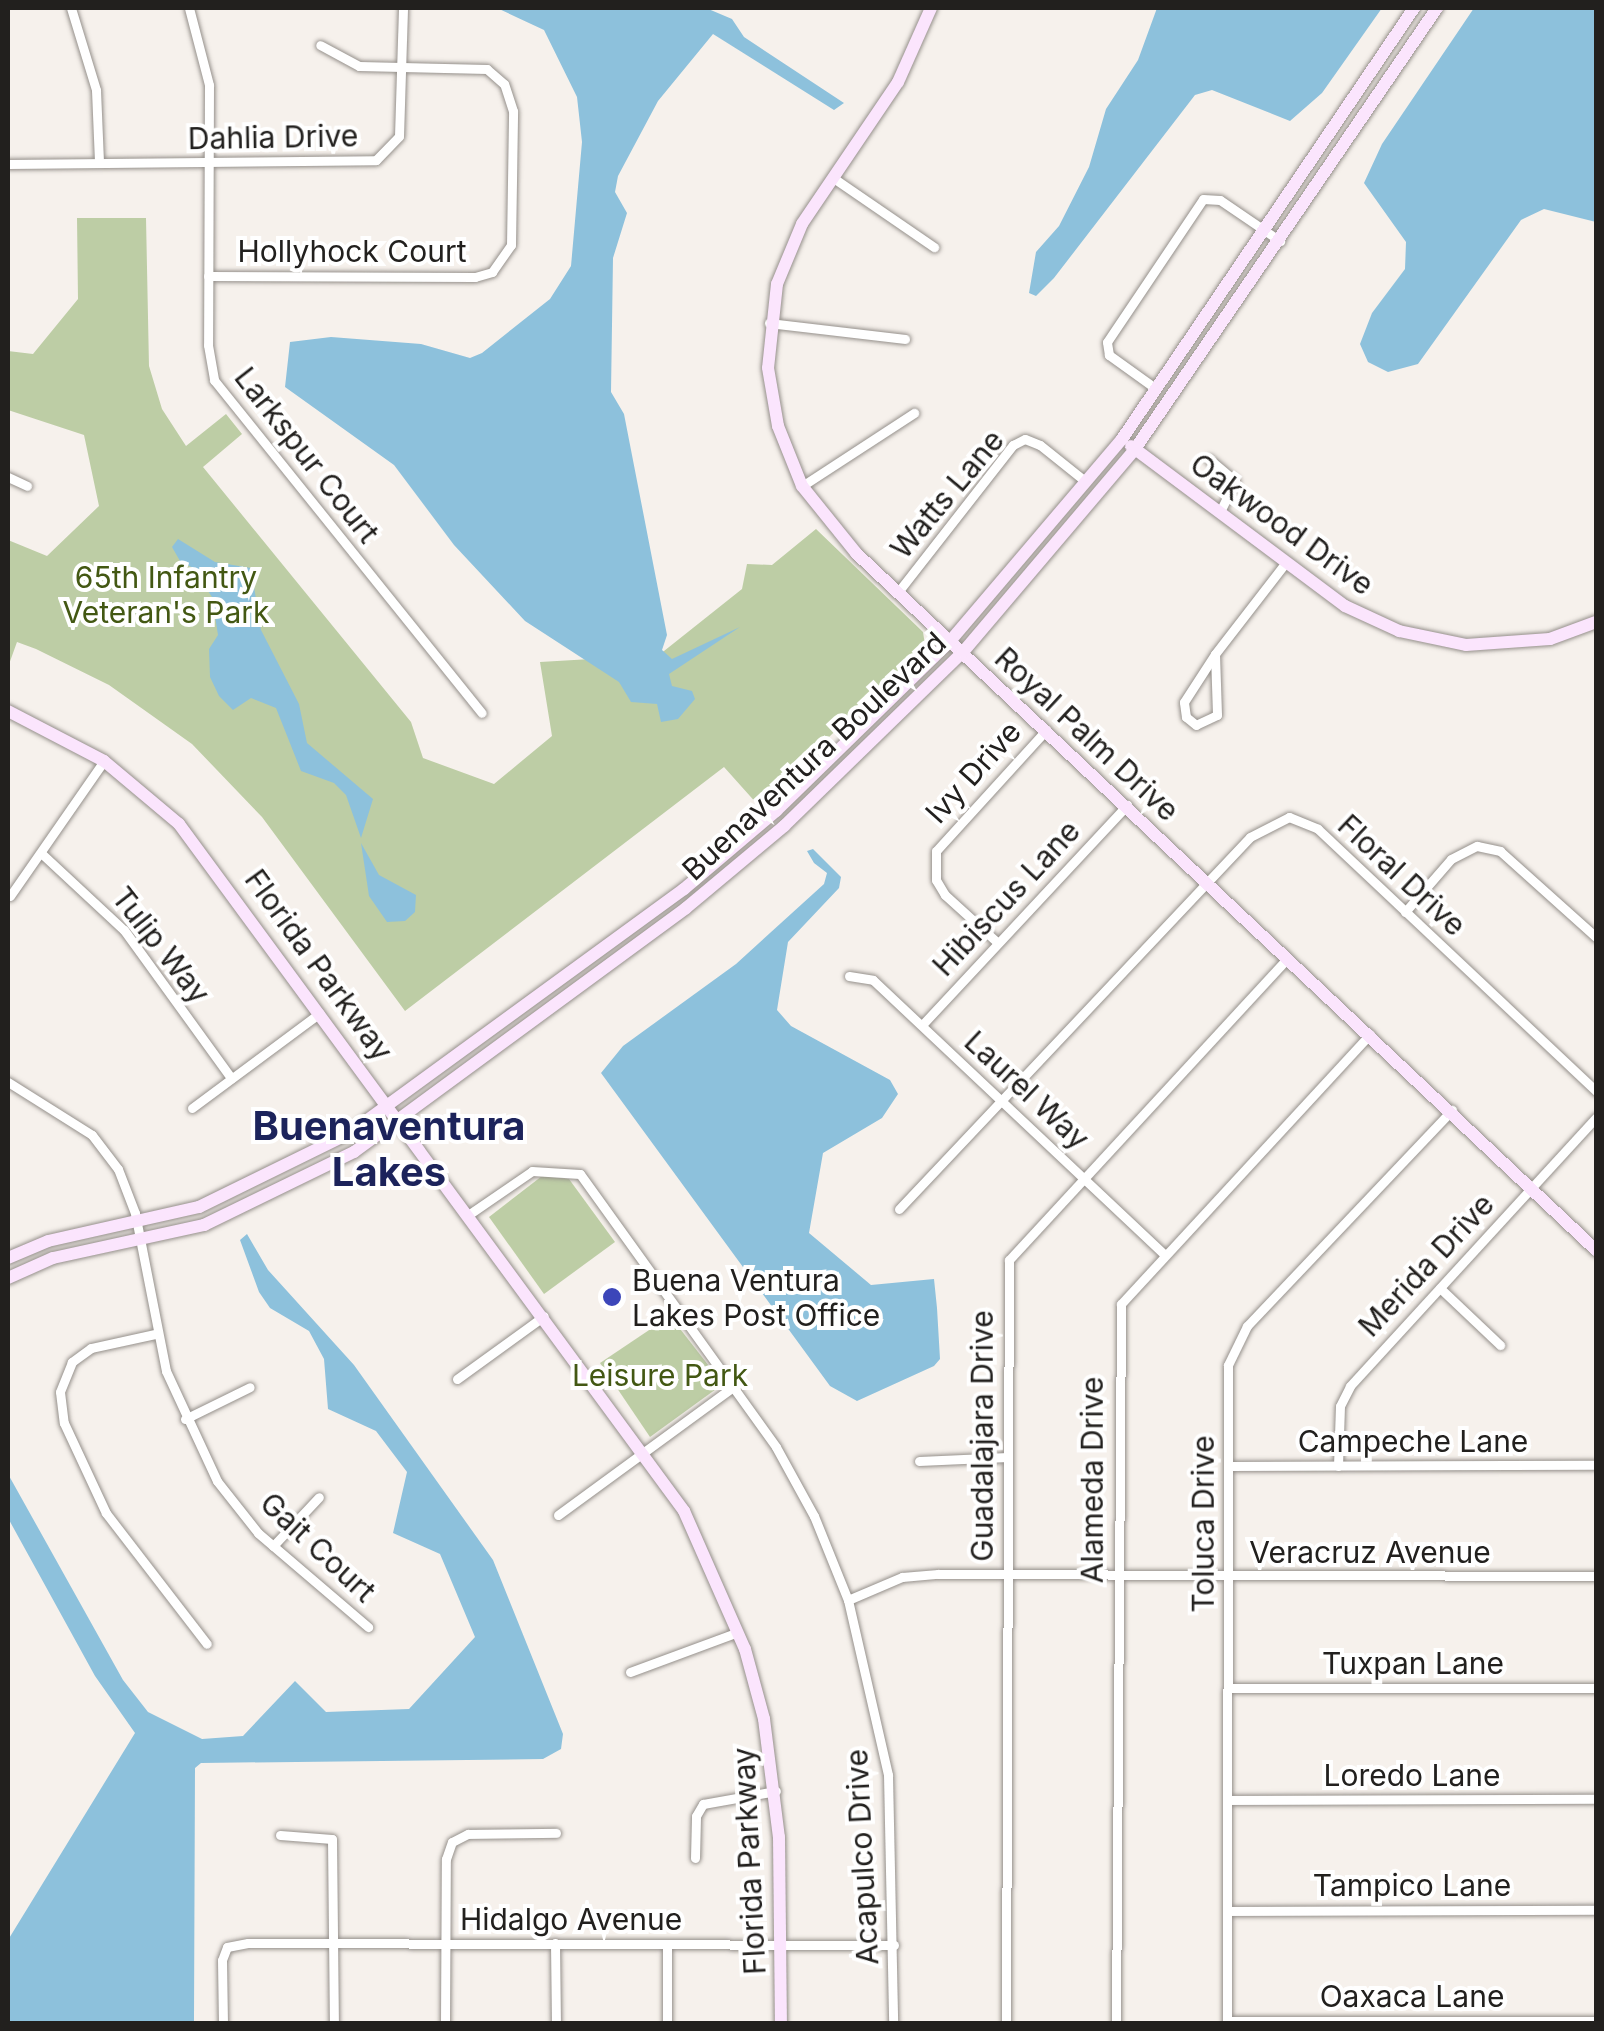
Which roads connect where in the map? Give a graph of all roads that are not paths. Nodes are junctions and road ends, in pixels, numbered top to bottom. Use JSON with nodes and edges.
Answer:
{"nodes":[{"id":1,"x":71,"y":8,"type":"edge"},
{"id":2,"x":188,"y":8,"type":"edge"},
{"id":3,"x":402,"y":8,"type":"edge"},
{"id":4,"x":931,"y":8,"type":"edge"},
{"id":5,"x":1414,"y":8,"type":"edge"},
{"id":6,"x":1437,"y":8,"type":"edge"},
{"id":7,"x":320,"y":45,"type":"dead end"},
{"id":8,"x":402,"y":66,"type":"junction"},
{"id":9,"x":98,"y":163,"type":"junction"},
{"id":10,"x":8,"y":164,"type":"edge"},
{"id":11,"x":210,"y":164,"type":"junction"},
{"id":12,"x":832,"y":176,"type":"junction"},
{"id":13,"x":1278,"y":211,"type":"junction"},
{"id":14,"x":1294,"y":221,"type":"junction"},
{"id":15,"x":1266,"y":230,"type":"junction"},
{"id":16,"x":1280,"y":241,"type":"junction"},
{"id":17,"x":934,"y":247,"type":"dead end"},
{"id":18,"x":208,"y":276,"type":"junction"},
{"id":19,"x":769,"y":324,"type":"junction"},
{"id":20,"x":906,"y":339,"type":"dead end"},
{"id":21,"x":1155,"y":388,"type":"junction"},
{"id":22,"x":914,"y":412,"type":"dead end"},
{"id":23,"x":1122,"y":439,"type":"junction"},
{"id":24,"x":1134,"y":449,"type":"junction"},
{"id":25,"x":1209,"y":459,"type":"dead end"},
{"id":26,"x":8,"y":477,"type":"edge"},
{"id":27,"x":1085,"y":481,"type":"junction"},
{"id":28,"x":27,"y":486,"type":"dead end"},
{"id":29,"x":802,"y":486,"type":"junction"},
{"id":30,"x":1220,"y":512,"type":"junction"},
{"id":31,"x":1286,"y":562,"type":"junction"},
{"id":32,"x":898,"y":592,"type":"junction"},
{"id":33,"x":1596,"y":622,"type":"edge"},
{"id":34,"x":951,"y":640,"type":"junction"},
{"id":35,"x":964,"y":652,"type":"junction"},
{"id":36,"x":1215,"y":654,"type":"junction"},
{"id":37,"x":8,"y":710,"type":"edge"},
{"id":38,"x":482,"y":713,"type":"dead end"},
{"id":39,"x":1046,"y":730,"type":"junction"},
{"id":40,"x":104,"y":761,"type":"junction"},
{"id":41,"x":1127,"y":805,"type":"junction"},
{"id":42,"x":41,"y":853,"type":"junction"},
{"id":43,"x":1208,"y":882,"type":"junction"},
{"id":44,"x":10,"y":896,"type":"edge"},
{"id":45,"x":1404,"y":912,"type":"junction"},
{"id":46,"x":1596,"y":938,"type":"edge"},
{"id":47,"x":998,"y":943,"type":"junction"},
{"id":48,"x":1288,"y":958,"type":"junction"},
{"id":49,"x":849,"y":976,"type":"dead end"},
{"id":50,"x":322,"y":1011,"type":"junction"},
{"id":51,"x":922,"y":1025,"type":"junction"},
{"id":52,"x":1370,"y":1034,"type":"junction"},
{"id":53,"x":231,"y":1078,"type":"junction"},
{"id":54,"x":8,"y":1082,"type":"edge"},
{"id":55,"x":1596,"y":1091,"type":"edge"},
{"id":56,"x":1003,"y":1102,"type":"junction"},
{"id":57,"x":390,"y":1104,"type":"junction"},
{"id":58,"x":192,"y":1108,"type":"dead end"},
{"id":59,"x":1452,"y":1110,"type":"junction"},
{"id":60,"x":400,"y":1118,"type":"junction"},
{"id":61,"x":1596,"y":1118,"type":"edge"},
{"id":62,"x":1084,"y":1178,"type":"junction"},
{"id":63,"x":1533,"y":1186,"type":"junction"},
{"id":64,"x":900,"y":1210,"type":"dead end"},
{"id":65,"x":471,"y":1213,"type":"junction"},
{"id":66,"x":137,"y":1224,"type":"junction"},
{"id":67,"x":140,"y":1241,"type":"junction"},
{"id":68,"x":1596,"y":1250,"type":"edge"},
{"id":69,"x":1164,"y":1254,"type":"junction"},
{"id":70,"x":8,"y":1258,"type":"edge"},
{"id":71,"x":8,"y":1278,"type":"edge"},
{"id":72,"x":1440,"y":1288,"type":"junction"},
{"id":73,"x":544,"y":1316,"type":"junction"},
{"id":74,"x":155,"y":1334,"type":"junction"},
{"id":75,"x":1500,"y":1345,"type":"dead end"},
{"id":76,"x":457,"y":1379,"type":"dead end"},
{"id":77,"x":250,"y":1386,"type":"dead end"},
{"id":78,"x":734,"y":1386,"type":"junction"},
{"id":79,"x":185,"y":1419,"type":"junction"},
{"id":80,"x":644,"y":1453,"type":"junction"},
{"id":81,"x":1008,"y":1457,"type":"junction"},
{"id":82,"x":918,"y":1461,"type":"dead end"},
{"id":83,"x":1596,"y":1465,"type":"edge"},
{"id":84,"x":1229,"y":1466,"type":"junction"},
{"id":85,"x":1338,"y":1466,"type":"junction"},
{"id":86,"x":319,"y":1498,"type":"dead end"},
{"id":87,"x":558,"y":1516,"type":"dead end"},
{"id":88,"x":273,"y":1546,"type":"junction"},
{"id":89,"x":1008,"y":1574,"type":"junction"},
{"id":90,"x":1117,"y":1576,"type":"junction"},
{"id":91,"x":1596,"y":1576,"type":"edge"},
{"id":92,"x":1228,"y":1577,"type":"junction"},
{"id":93,"x":848,"y":1600,"type":"junction"},
{"id":94,"x":368,"y":1627,"type":"dead end"},
{"id":95,"x":738,"y":1632,"type":"junction"},
{"id":96,"x":207,"y":1644,"type":"dead end"},
{"id":97,"x":630,"y":1672,"type":"dead end"},
{"id":98,"x":1229,"y":1688,"type":"junction"},
{"id":99,"x":1596,"y":1688,"type":"edge"},
{"id":100,"x":776,"y":1791,"type":"junction"},
{"id":101,"x":1596,"y":1799,"type":"edge"},
{"id":102,"x":1227,"y":1800,"type":"junction"},
{"id":103,"x":556,"y":1833,"type":"dead end"},
{"id":104,"x":280,"y":1835,"type":"dead end"},
{"id":105,"x":695,"y":1858,"type":"dead end"},
{"id":106,"x":1596,"y":1910,"type":"edge"},
{"id":107,"x":1227,"y":1911,"type":"junction"},
{"id":108,"x":334,"y":1943,"type":"junction"},
{"id":109,"x":554,"y":1943,"type":"junction"},
{"id":110,"x":445,"y":1944,"type":"junction"},
{"id":111,"x":667,"y":1944,"type":"junction"},
{"id":112,"x":781,"y":1944,"type":"junction"},
{"id":113,"x":894,"y":1946,"type":"junction"},
{"id":114,"x":1596,"y":2021,"type":"edge"},
{"id":115,"x":1227,"y":2022,"type":"edge"},
{"id":116,"x":223,"y":2024,"type":"edge"},
{"id":117,"x":334,"y":2024,"type":"edge"},
{"id":118,"x":446,"y":2024,"type":"edge"},
{"id":119,"x":556,"y":2024,"type":"edge"},
{"id":120,"x":667,"y":2024,"type":"edge"},
{"id":121,"x":781,"y":2024,"type":"edge"},
{"id":122,"x":893,"y":2024,"type":"edge"},
{"id":123,"x":1006,"y":2024,"type":"edge"},
{"id":124,"x":1116,"y":2024,"type":"edge"}],
"edges":[{"from":1,"to":9,"type":"street"},
{"from":2,"to":11,"type":"street","name":"Larkspur Court"},
{"from":3,"to":8,"type":"street","name":"Dahlia Drive"},
{"from":4,"to":12,"type":"main road","name":"Royal Palm Drive"},
{"from":5,"to":13,"type":"main road","name":"Buenaventura Boulevard"},
{"from":6,"to":14,"type":"main road","name":"Buenaventura Boulevard"},
{"from":7,"to":8,"type":"street"},
{"from":8,"to":11,"type":"street","name":"Dahlia Drive"},
{"from":8,"to":18,"type":"street","name":"Hollyhock Court"},
{"from":9,"to":10,"type":"street","name":"Dahlia Drive"},
{"from":9,"to":11,"type":"street","name":"Dahlia Drive"},
{"from":11,"to":18,"type":"street","name":"Larkspur Court"},
{"from":12,"to":17,"type":"street"},
{"from":12,"to":19,"type":"main road","name":"Royal Palm Drive"},
{"from":13,"to":14,"type":"street"},
{"from":13,"to":15,"type":"main road","name":"Buenaventura Boulevard"},
{"from":14,"to":16,"type":"main road","name":"Buenaventura Boulevard"},
{"from":15,"to":16,"type":"street"},
{"from":15,"to":21,"type":"main road","name":"Buenaventura Boulevard"},
{"from":15,"to":21,"type":"street"},
{"from":16,"to":24,"type":"main road","name":"Buenaventura Boulevard"},
{"from":18,"to":38,"type":"street","name":"Larkspur Court"},
{"from":19,"to":20,"type":"street"},
{"from":19,"to":29,"type":"main road","name":"Royal Palm Drive"},
{"from":21,"to":23,"type":"main road","name":"Buenaventura Boulevard"},
{"from":22,"to":29,"type":"street"},
{"from":23,"to":24,"type":"main road","name":"Oakwood Drive"},
{"from":23,"to":27,"type":"main road","name":"Buenaventura Boulevard"},
{"from":24,"to":30,"type":"main road","name":"Oakwood Drive"},
{"from":24,"to":35,"type":"main road","name":"Buenaventura Boulevard"},
{"from":25,"to":30,"type":"street"},
{"from":26,"to":28,"type":"street"},
{"from":27,"to":32,"type":"street","name":"Watts Lane"},
{"from":27,"to":34,"type":"main road","name":"Buenaventura Boulevard"},
{"from":29,"to":32,"type":"main road","name":"Royal Palm Drive"},
{"from":30,"to":31,"type":"main road","name":"Oakwood Drive"},
{"from":31,"to":33,"type":"main road","name":"Oakwood Drive"},
{"from":31,"to":36,"type":"street"},
{"from":32,"to":34,"type":"main road","name":"Royal Palm Drive"},
{"from":34,"to":35,"type":"main road","name":"Royal Palm Drive"},
{"from":34,"to":57,"type":"main road","name":"Buenaventura Boulevard"},
{"from":35,"to":39,"type":"main road","name":"Royal Palm Drive"},
{"from":35,"to":60,"type":"main road","name":"Buenaventura Boulevard"},
{"from":36,"to":36,"type":"street"},
{"from":37,"to":40,"type":"main road","name":"Florida Parkway"},
{"from":39,"to":41,"type":"main road","name":"Royal Palm Drive"},
{"from":39,"to":47,"type":"street","name":"Ivy Drive"},
{"from":40,"to":42,"type":"street"},
{"from":40,"to":50,"type":"main road","name":"Florida Parkway"},
{"from":41,"to":43,"type":"main road","name":"Royal Palm Drive"},
{"from":41,"to":47,"type":"street","name":"Hibiscus Lane"},
{"from":42,"to":44,"type":"street"},
{"from":42,"to":53,"type":"street","name":"Tulip Way"},
{"from":43,"to":45,"type":"street","name":"Floral Drive"},
{"from":43,"to":48,"type":"main road","name":"Royal Palm Drive"},
{"from":43,"to":56,"type":"street","name":"Floral Drive"},
{"from":45,"to":46,"type":"street"},
{"from":45,"to":55,"type":"street","name":"Floral Drive"},
{"from":47,"to":51,"type":"street","name":"Hibiscus Lane"},
{"from":48,"to":52,"type":"main road","name":"Royal Palm Drive"},
{"from":48,"to":62,"type":"street","name":"Guadalajara Drive"},
{"from":49,"to":51,"type":"street","name":"Laurel Way"},
{"from":50,"to":53,"type":"street"},
{"from":50,"to":57,"type":"main road","name":"Florida Parkway"},
{"from":51,"to":56,"type":"street","name":"Laurel Way"},
{"from":52,"to":59,"type":"main road","name":"Royal Palm Drive"},
{"from":52,"to":69,"type":"street","name":"Alameda Drive"},
{"from":53,"to":58,"type":"street"},
{"from":54,"to":66,"type":"street","name":"Gait Court"},
{"from":56,"to":62,"type":"street","name":"Laurel Way"},
{"from":56,"to":64,"type":"street","name":"Floral Drive"},
{"from":57,"to":60,"type":"main road","name":"Florida Parkway"},
{"from":57,"to":66,"type":"main road","name":"Buenaventura Boulevard"},
{"from":59,"to":63,"type":"main road","name":"Royal Palm Drive"},
{"from":59,"to":84,"type":"street","name":"Toluca Drive"},
{"from":60,"to":65,"type":"main road","name":"Florida Parkway"},
{"from":60,"to":67,"type":"main road","name":"Buenaventura Boulevard"},
{"from":61,"to":63,"type":"street","name":"Merida Drive"},
{"from":62,"to":69,"type":"street","name":"Laurel Way"},
{"from":62,"to":81,"type":"street","name":"Guadalajara Drive"},
{"from":63,"to":68,"type":"main road","name":"Royal Palm Drive"},
{"from":63,"to":72,"type":"street","name":"Merida Drive"},
{"from":65,"to":73,"type":"main road","name":"Florida Parkway"},
{"from":65,"to":78,"type":"street","name":"Acapulco Drive"},
{"from":66,"to":67,"type":"street","name":"Gait Court"},
{"from":66,"to":70,"type":"main road","name":"Buenaventura Boulevard"},
{"from":67,"to":71,"type":"main road","name":"Buenaventura Boulevard"},
{"from":67,"to":74,"type":"street","name":"Gait Court"},
{"from":69,"to":90,"type":"street","name":"Alameda Drive"},
{"from":72,"to":75,"type":"street"},
{"from":72,"to":85,"type":"street","name":"Merida Drive"},
{"from":73,"to":76,"type":"street"},
{"from":73,"to":80,"type":"main road","name":"Florida Parkway"},
{"from":74,"to":79,"type":"street","name":"Gait Court"},
{"from":74,"to":96,"type":"street"},
{"from":77,"to":79,"type":"street"},
{"from":78,"to":80,"type":"street"},
{"from":78,"to":93,"type":"street","name":"Acapulco Drive"},
{"from":79,"to":88,"type":"street","name":"Gait Court"},
{"from":80,"to":87,"type":"street"},
{"from":80,"to":95,"type":"main road","name":"Florida Parkway"},
{"from":81,"to":82,"type":"street"},
{"from":81,"to":89,"type":"street","name":"Guadalajara Drive"},
{"from":83,"to":85,"type":"street","name":"Campeche Lane"},
{"from":84,"to":85,"type":"street","name":"Campeche Lane"},
{"from":84,"to":92,"type":"street","name":"Toluca Drive"},
{"from":86,"to":88,"type":"street"},
{"from":88,"to":94,"type":"street","name":"Gait Court"},
{"from":89,"to":90,"type":"street","name":"Veracruz Avenue"},
{"from":89,"to":93,"type":"street","name":"Veracruz Avenue"},
{"from":89,"to":123,"type":"street","name":"Guadalajara Drive"},
{"from":90,"to":92,"type":"street","name":"Veracruz Avenue"},
{"from":90,"to":124,"type":"street","name":"Alameda Drive"},
{"from":91,"to":92,"type":"street","name":"Veracruz Avenue"},
{"from":92,"to":98,"type":"street","name":"Toluca Drive"},
{"from":93,"to":113,"type":"street","name":"Acapulco Drive"},
{"from":95,"to":97,"type":"street"},
{"from":95,"to":100,"type":"main road","name":"Florida Parkway"},
{"from":98,"to":99,"type":"street","name":"Tuxpan Lane"},
{"from":98,"to":102,"type":"street","name":"Toluca Drive"},
{"from":100,"to":105,"type":"street"},
{"from":100,"to":112,"type":"main road","name":"Florida Parkway"},
{"from":101,"to":102,"type":"street","name":"Loredo Lane"},
{"from":102,"to":107,"type":"street","name":"Toluca Drive"},
{"from":103,"to":110,"type":"street"},
{"from":104,"to":108,"type":"street"},
{"from":106,"to":107,"type":"street","name":"Tampico Lane"},
{"from":107,"to":115,"type":"street","name":"Toluca Drive"},
{"from":108,"to":110,"type":"street","name":"Hidalgo Avenue"},
{"from":108,"to":116,"type":"street","name":"Hidalgo Avenue"},
{"from":108,"to":117,"type":"street"},
{"from":109,"to":110,"type":"street","name":"Hidalgo Avenue"},
{"from":109,"to":111,"type":"street","name":"Hidalgo Avenue"},
{"from":109,"to":119,"type":"street"},
{"from":110,"to":118,"type":"street"},
{"from":111,"to":112,"type":"street","name":"Hidalgo Avenue"},
{"from":111,"to":120,"type":"street"},
{"from":112,"to":113,"type":"street","name":"Hidalgo Avenue"},
{"from":112,"to":121,"type":"main road","name":"Florida Parkway"},
{"from":113,"to":122,"type":"street","name":"Acapulco Drive"},
{"from":114,"to":115,"type":"street","name":"Oaxaca Lane"}]}
